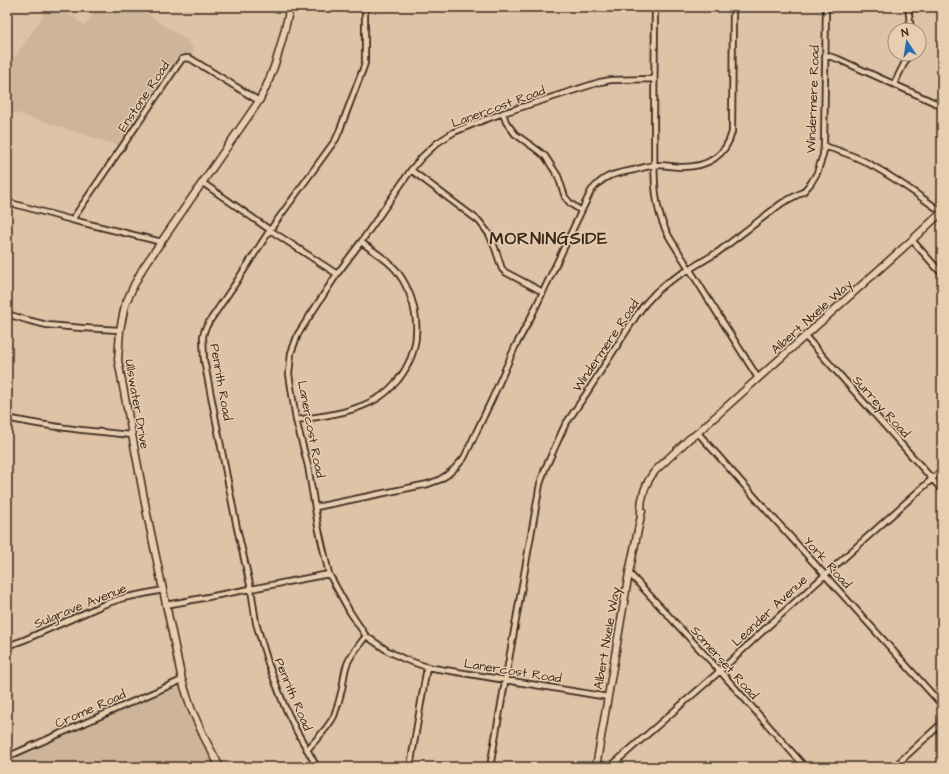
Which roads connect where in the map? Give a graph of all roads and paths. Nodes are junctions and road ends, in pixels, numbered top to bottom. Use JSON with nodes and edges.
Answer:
{"nodes":[{"id":1,"x":290,"y":7,"type":"edge"},
{"id":2,"x":365,"y":7,"type":"edge"},
{"id":3,"x":656,"y":7,"type":"edge"},
{"id":4,"x":733,"y":7,"type":"edge"},
{"id":5,"x":826,"y":7,"type":"edge"},
{"id":6,"x":908,"y":7,"type":"edge"},
{"id":7,"x":910,"y":22,"type":"edge"},
{"id":8,"x":826,"y":55,"type":"junction"},
{"id":9,"x":905,"y":62,"type":"edge"},
{"id":10,"x":654,"y":79,"type":"junction"},
{"id":11,"x":894,"y":84,"type":"junction"},
{"id":12,"x":259,"y":101,"type":"junction"},
{"id":13,"x":942,"y":106,"type":"edge"},
{"id":14,"x":503,"y":113,"type":"junction"},
{"id":15,"x":824,"y":146,"type":"junction"},
{"id":16,"x":655,"y":165,"type":"junction"},
{"id":17,"x":411,"y":170,"type":"junction"},
{"id":18,"x":203,"y":183,"type":"junction"},
{"id":19,"x":7,"y":202,"type":"edge"},
{"id":20,"x":581,"y":211,"type":"junction"},
{"id":21,"x":942,"y":212,"type":"edge"},
{"id":22,"x":72,"y":220,"type":"junction"},
{"id":23,"x":270,"y":230,"type":"junction"},
{"id":24,"x":912,"y":240,"type":"junction"},
{"id":25,"x":162,"y":242,"type":"junction"},
{"id":26,"x":361,"y":242,"type":"junction"},
{"id":27,"x":690,"y":269,"type":"junction"},
{"id":28,"x":337,"y":274,"type":"junction"},
{"id":29,"x":942,"y":274,"type":"edge"},
{"id":30,"x":543,"y":292,"type":"junction"},
{"id":31,"x":7,"y":314,"type":"edge"},
{"id":32,"x":120,"y":330,"type":"junction"},
{"id":33,"x":805,"y":336,"type":"junction"},
{"id":34,"x":758,"y":378,"type":"junction"},
{"id":35,"x":7,"y":418,"type":"edge"},
{"id":36,"x":296,"y":420,"type":"junction"},
{"id":37,"x":696,"y":434,"type":"junction"},
{"id":38,"x":132,"y":435,"type":"junction"},
{"id":39,"x":942,"y":470,"type":"edge"},
{"id":40,"x":932,"y":479,"type":"junction"},
{"id":41,"x":942,"y":490,"type":"edge"},
{"id":42,"x":316,"y":507,"type":"junction"},
{"id":43,"x":629,"y":573,"type":"junction"},
{"id":44,"x":329,"y":574,"type":"junction"},
{"id":45,"x":825,"y":574,"type":"junction"},
{"id":46,"x":251,"y":589,"type":"junction"},
{"id":47,"x":163,"y":590,"type":"junction"},
{"id":48,"x":166,"y":605,"type":"junction"},
{"id":49,"x":366,"y":636,"type":"junction"},
{"id":50,"x":7,"y":646,"type":"edge"},
{"id":51,"x":427,"y":667,"type":"junction"},
{"id":52,"x":720,"y":671,"type":"junction"},
{"id":53,"x":182,"y":680,"type":"junction"},
{"id":54,"x":505,"y":680,"type":"junction"},
{"id":55,"x":608,"y":697,"type":"junction"},
{"id":56,"x":942,"y":706,"type":"edge"},
{"id":57,"x":942,"y":723,"type":"edge"},
{"id":58,"x":307,"y":750,"type":"junction"},
{"id":59,"x":7,"y":756,"type":"edge"},
{"id":60,"x":596,"y":766,"type":"edge"},
{"id":61,"x":220,"y":767,"type":"edge"},
{"id":62,"x":317,"y":767,"type":"edge"},
{"id":63,"x":410,"y":767,"type":"edge"},
{"id":64,"x":490,"y":767,"type":"edge"},
{"id":65,"x":611,"y":767,"type":"edge"},
{"id":66,"x":804,"y":767,"type":"edge"},
{"id":67,"x":894,"y":767,"type":"edge"}],
"edges":[{"from":1,"to":12,"type":"street","name":"Ullswater Drive"},
{"from":2,"to":23,"type":"street","name":"Penrith Road"},
{"from":3,"to":10,"type":"street"},
{"from":4,"to":16,"type":"street"},
{"from":5,"to":8,"type":"street","name":"Windermere Road"},
{"from":6,"to":7,"type":"street"},
{"from":8,"to":11,"type":"street"},
{"from":8,"to":15,"type":"street","name":"Windermere Road"},
{"from":9,"to":11,"type":"street"},
{"from":10,"to":14,"type":"street","name":"Lanercost Road"},
{"from":10,"to":16,"type":"street"},
{"from":11,"to":13,"type":"street"},
{"from":12,"to":18,"type":"street","name":"Ullswater Drive"},
{"from":12,"to":22,"type":"street","name":"Enstone Road"},
{"from":14,"to":17,"type":"street","name":"Lanercost Road"},
{"from":14,"to":20,"type":"street"},
{"from":15,"to":21,"type":"street"},
{"from":15,"to":27,"type":"street","name":"Windermere Road"},
{"from":16,"to":20,"type":"street"},
{"from":16,"to":27,"type":"street"},
{"from":17,"to":26,"type":"street","name":"Lanercost Road"},
{"from":17,"to":30,"type":"street"},
{"from":18,"to":23,"type":"street"},
{"from":18,"to":25,"type":"street","name":"Ullswater Drive"},
{"from":19,"to":22,"type":"street"},
{"from":20,"to":30,"type":"street"},
{"from":21,"to":24,"type":"street","name":"Albert Nxele Way"},
{"from":22,"to":25,"type":"street"},
{"from":23,"to":28,"type":"street"},
{"from":23,"to":46,"type":"street","name":"Penrith Road"},
{"from":24,"to":29,"type":"street"},
{"from":24,"to":33,"type":"street","name":"Albert Nxele Way"},
{"from":25,"to":32,"type":"street","name":"Ullswater Drive"},
{"from":26,"to":28,"type":"street","name":"Lanercost Road"},
{"from":26,"to":36,"type":"street"},
{"from":27,"to":34,"type":"street"},
{"from":27,"to":54,"type":"street","name":"Windermere Road"},
{"from":28,"to":36,"type":"street","name":"Lanercost Road"},
{"from":30,"to":42,"type":"street"},
{"from":31,"to":32,"type":"street"},
{"from":32,"to":38,"type":"street","name":"Ullswater Drive"},
{"from":33,"to":34,"type":"street","name":"Albert Nxele Way"},
{"from":33,"to":40,"type":"street","name":"Surrey Road"},
{"from":34,"to":37,"type":"street","name":"Albert Nxele Way"},
{"from":35,"to":38,"type":"street"},
{"from":36,"to":42,"type":"street","name":"Lanercost Road"},
{"from":37,"to":43,"type":"street","name":"Albert Nxele Way"},
{"from":37,"to":45,"type":"street","name":"York Road"},
{"from":38,"to":47,"type":"street","name":"Ullswater Drive"},
{"from":39,"to":40,"type":"street","name":"Leander Avenue"},
{"from":40,"to":41,"type":"street","name":"Surrey Road"},
{"from":40,"to":45,"type":"street","name":"Leander Avenue"},
{"from":42,"to":44,"type":"street","name":"Lanercost Road"},
{"from":43,"to":52,"type":"street","name":"Somerset Road"},
{"from":43,"to":55,"type":"street","name":"Albert Nxele Way"},
{"from":44,"to":46,"type":"street"},
{"from":44,"to":49,"type":"street","name":"Lanercost Road"},
{"from":45,"to":52,"type":"street","name":"Leander Avenue"},
{"from":45,"to":56,"type":"street","name":"York Road"},
{"from":46,"to":48,"type":"street"},
{"from":46,"to":58,"type":"street","name":"Penrith Road"},
{"from":47,"to":48,"type":"street","name":"Ullswater Drive"},
{"from":47,"to":50,"type":"street","name":"Sulgrave Avenue"},
{"from":48,"to":53,"type":"street","name":"Ullswater Drive"},
{"from":49,"to":51,"type":"street","name":"Lanercost Road"},
{"from":49,"to":58,"type":"street"},
{"from":51,"to":54,"type":"street","name":"Lanercost Road"},
{"from":51,"to":63,"type":"street"},
{"from":52,"to":65,"type":"street","name":"Leander Avenue"},
{"from":52,"to":66,"type":"street","name":"Somerset Road"},
{"from":53,"to":59,"type":"street","name":"Crome Road"},
{"from":53,"to":61,"type":"street","name":"Ullswater Drive"},
{"from":54,"to":55,"type":"street","name":"Lanercost Road"},
{"from":54,"to":64,"type":"street","name":"Windermere Road"},
{"from":55,"to":60,"type":"street","name":"Albert Nxele Way"},
{"from":57,"to":67,"type":"street"},
{"from":58,"to":62,"type":"street","name":"Penrith Road"},
{"from":60,"to":65,"type":"street"}]}
